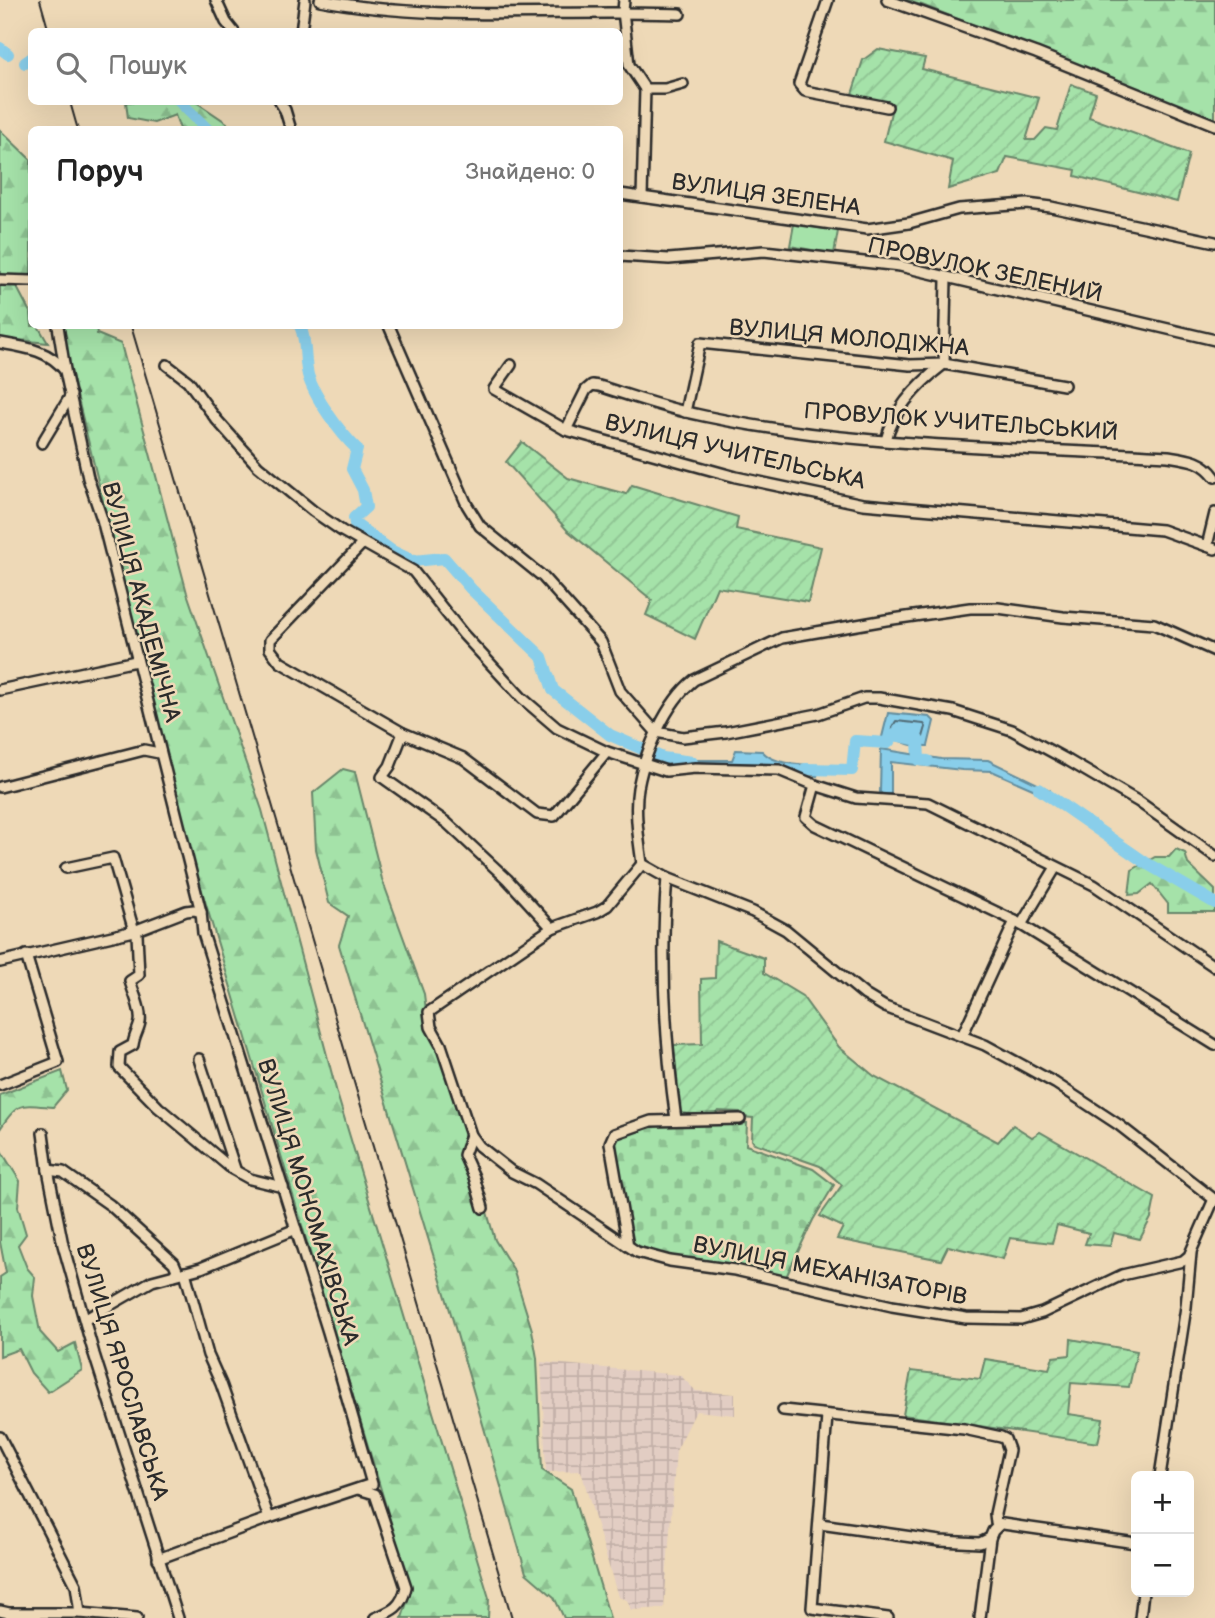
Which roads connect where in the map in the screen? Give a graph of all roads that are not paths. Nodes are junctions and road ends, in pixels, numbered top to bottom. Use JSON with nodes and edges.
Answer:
{"nodes":[{"id":1,"x":216,"y":0,"type":"edge"},
{"id":2,"x":305,"y":0,"type":"edge"},
{"id":3,"x":320,"y":0,"type":"edge"},
{"id":4,"x":624,"y":0,"type":"edge"},
{"id":5,"x":828,"y":0,"type":"edge"},
{"id":6,"x":887,"y":0,"type":"edge"},
{"id":7,"x":623,"y":11,"type":"junction"},
{"id":8,"x":680,"y":14,"type":"dead end"},
{"id":9,"x":231,"y":28,"type":"edge"},
{"id":10,"x":302,"y":28,"type":"edge"},
{"id":11,"x":624,"y":65,"type":"edge"},
{"id":12,"x":683,"y":84,"type":"dead end"},
{"id":13,"x":645,"y":89,"type":"junction"},
{"id":14,"x":283,"y":106,"type":"edge"},
{"id":15,"x":887,"y":107,"type":"dead end"},
{"id":16,"x":1215,"y":125,"type":"edge"},
{"id":17,"x":290,"y":126,"type":"edge"},
{"id":18,"x":623,"y":194,"type":"edge"},
{"id":19,"x":642,"y":197,"type":"junction"},
{"id":20,"x":1215,"y":242,"type":"edge"},
{"id":21,"x":623,"y":256,"type":"edge"},
{"id":22,"x":946,"y":279,"type":"junction"},
{"id":23,"x":0,"y":280,"type":"edge"},
{"id":24,"x":28,"y":281,"type":"edge"},
{"id":25,"x":58,"y":329,"type":"edge"},
{"id":26,"x":389,"y":329,"type":"edge"},
{"id":27,"x":1215,"y":340,"type":"edge"},
{"id":28,"x":0,"y":343,"type":"edge"},
{"id":29,"x":944,"y":364,"type":"junction"},
{"id":30,"x":167,"y":365,"type":"dead end"},
{"id":31,"x":511,"y":365,"type":"dead end"},
{"id":32,"x":911,"y":365,"type":"junction"},
{"id":33,"x":65,"y":371,"type":"junction"},
{"id":34,"x":1063,"y":385,"type":"dead end"},
{"id":35,"x":919,"y":387,"type":"junction"},
{"id":36,"x":71,"y":395,"type":"junction"},
{"id":37,"x":685,"y":412,"type":"junction"},
{"id":38,"x":566,"y":430,"type":"junction"},
{"id":39,"x":886,"y":440,"type":"junction"},
{"id":40,"x":42,"y":443,"type":"dead end"},
{"id":41,"x":1215,"y":477,"type":"edge"},
{"id":42,"x":1215,"y":513,"type":"edge"},
{"id":43,"x":362,"y":544,"type":"junction"},
{"id":44,"x":1211,"y":547,"type":"edge"},
{"id":45,"x":1215,"y":651,"type":"edge"},
{"id":46,"x":136,"y":661,"type":"junction"},
{"id":47,"x":0,"y":690,"type":"edge"},
{"id":48,"x":656,"y":732,"type":"junction"},
{"id":49,"x":403,"y":733,"type":"junction"},
{"id":50,"x":157,"y":741,"type":"junction"},
{"id":51,"x":148,"y":750,"type":"junction"},
{"id":52,"x":607,"y":752,"type":"junction"},
{"id":53,"x":159,"y":753,"type":"junction"},
{"id":54,"x":644,"y":764,"type":"junction"},
{"id":55,"x":815,"y":785,"type":"junction"},
{"id":56,"x":0,"y":787,"type":"edge"},
{"id":57,"x":1215,"y":856,"type":"edge"},
{"id":58,"x":642,"y":864,"type":"junction"},
{"id":59,"x":1056,"y":867,"type":"junction"},
{"id":60,"x":66,"y":868,"type":"dead end"},
{"id":61,"x":667,"y":878,"type":"junction"},
{"id":62,"x":195,"y":894,"type":"junction"},
{"id":63,"x":186,"y":911,"type":"junction"},
{"id":64,"x":201,"y":912,"type":"junction"},
{"id":65,"x":1018,"y":923,"type":"junction"},
{"id":66,"x":552,"y":928,"type":"junction"},
{"id":67,"x":134,"y":931,"type":"junction"},
{"id":68,"x":26,"y":955,"type":"junction"},
{"id":69,"x":0,"y":962,"type":"edge"},
{"id":70,"x":1215,"y":967,"type":"edge"},
{"id":71,"x":962,"y":1036,"type":"junction"},
{"id":72,"x":1215,"y":1045,"type":"edge"},
{"id":73,"x":199,"y":1059,"type":"dead end"},
{"id":74,"x":0,"y":1085,"type":"edge"},
{"id":75,"x":715,"y":1120,"type":"dead end"},
{"id":76,"x":676,"y":1121,"type":"junction"},
{"id":77,"x":43,"y":1133,"type":"dead end"},
{"id":78,"x":471,"y":1135,"type":"junction"},
{"id":79,"x":48,"y":1170,"type":"junction"},
{"id":80,"x":236,"y":1170,"type":"junction"},
{"id":81,"x":283,"y":1187,"type":"junction"},
{"id":82,"x":1214,"y":1200,"type":"edge"},
{"id":83,"x":482,"y":1208,"type":"dead end"},
{"id":84,"x":626,"y":1225,"type":"junction"},
{"id":85,"x":296,"y":1229,"type":"junction"},
{"id":86,"x":612,"y":1234,"type":"junction"},
{"id":87,"x":628,"y":1246,"type":"junction"},
{"id":88,"x":1191,"y":1251,"type":"junction"},
{"id":89,"x":1177,"y":1263,"type":"junction"},
{"id":90,"x":1189,"y":1268,"type":"junction"},
{"id":91,"x":185,"y":1272,"type":"junction"},
{"id":92,"x":174,"y":1275,"type":"junction"},
{"id":93,"x":86,"y":1319,"type":"junction"},
{"id":94,"x":783,"y":1409,"type":"dead end"},
{"id":95,"x":827,"y":1416,"type":"junction"},
{"id":96,"x":0,"y":1437,"type":"edge"},
{"id":97,"x":1161,"y":1471,"type":"edge"},
{"id":98,"x":358,"y":1489,"type":"junction"},
{"id":99,"x":269,"y":1518,"type":"junction"},
{"id":100,"x":820,"y":1524,"type":"junction"},
{"id":101,"x":1000,"y":1524,"type":"junction"},
{"id":102,"x":990,"y":1538,"type":"junction"},
{"id":103,"x":1131,"y":1542,"type":"edge"},
{"id":104,"x":158,"y":1559,"type":"junction"},
{"id":105,"x":1142,"y":1597,"type":"edge"},
{"id":106,"x":0,"y":1611,"type":"edge"},
{"id":107,"x":80,"y":1613,"type":"junction"},
{"id":108,"x":812,"y":1613,"type":"edge"},
{"id":109,"x":137,"y":1618,"type":"edge"},
{"id":110,"x":178,"y":1618,"type":"edge"},
{"id":111,"x":375,"y":1618,"type":"edge"},
{"id":112,"x":888,"y":1618,"type":"edge"},
{"id":113,"x":980,"y":1618,"type":"edge"},
{"id":114,"x":1140,"y":1618,"type":"edge"}],
"edges":[{"from":1,"to":9,"type":"street"},
{"from":2,"to":10,"type":"street"},
{"from":3,"to":7,"type":"street"},
{"from":4,"to":7,"type":"street"},
{"from":5,"to":15,"type":"street"},
{"from":6,"to":16,"type":"street"},
{"from":7,"to":8,"type":"street"},
{"from":7,"to":11,"type":"street"},
{"from":11,"to":13,"type":"street"},
{"from":12,"to":13,"type":"street"},
{"from":13,"to":19,"type":"street","name":"ВУЛИЦЯ ЗЕЛЕНА"},
{"from":14,"to":17,"type":"street"},
{"from":18,"to":19,"type":"street","name":"ВУЛИЦЯ ЗЕЛЕНА"},
{"from":19,"to":20,"type":"street","name":"ВУЛИЦЯ ЗЕЛЕНА"},
{"from":21,"to":22,"type":"street","name":"ПРОВУЛОК ЗЕЛЕНИЙ"},
{"from":22,"to":27,"type":"street","name":"ПРОВУЛОК ЗЕЛЕНИЙ"},
{"from":22,"to":29,"type":"street"},
{"from":23,"to":24,"type":"street"},
{"from":25,"to":33,"type":"street","name":"ВУЛИЦЯ АКАДЕМІЧНА"},
{"from":26,"to":48,"type":"street"},
{"from":28,"to":33,"type":"street"},
{"from":29,"to":32,"type":"street","name":"ВУЛИЦЯ МОЛОДІЖНА"},
{"from":29,"to":34,"type":"street","name":"ВУЛИЦЯ МОЛОДІЖНА"},
{"from":29,"to":35,"type":"street"},
{"from":30,"to":43,"type":"street"},
{"from":31,"to":38,"type":"street","name":"ВУЛИЦЯ УЧИТЕЛЬСЬКА"},
{"from":32,"to":35,"type":"street"},
{"from":32,"to":37,"type":"street","name":"ВУЛИЦЯ МОЛОДІЖНА"},
{"from":33,"to":36,"type":"street","name":"ВУЛИЦЯ АКАДЕМІЧНА"},
{"from":35,"to":39,"type":"street"},
{"from":36,"to":40,"type":"street"},
{"from":36,"to":46,"type":"street","name":"ВУЛИЦЯ АКАДЕМІЧНА"},
{"from":37,"to":38,"type":"street","name":"ПРОВУЛОК УЧИТЕЛЬСЬКИЙ"},
{"from":37,"to":39,"type":"street","name":"ПРОВУЛОК УЧИТЕЛЬСЬКИЙ"},
{"from":38,"to":44,"type":"street","name":"ВУЛИЦЯ УЧИТЕЛЬСЬКА"},
{"from":39,"to":41,"type":"street","name":"ПРОВУЛОК УЧИТЕЛЬСЬКИЙ"},
{"from":42,"to":44,"type":"street"},
{"from":43,"to":49,"type":"street"},
{"from":43,"to":52,"type":"street"},
{"from":45,"to":48,"type":"street"},
{"from":46,"to":47,"type":"street"},
{"from":46,"to":50,"type":"street","name":"ВУЛИЦЯ АКАДЕМІЧНА"},
{"from":48,"to":54,"type":"street"},
{"from":48,"to":57,"type":"street"},
{"from":49,"to":52,"type":"street"},
{"from":49,"to":66,"type":"street"},
{"from":50,"to":51,"type":"street"},
{"from":50,"to":53,"type":"street","name":"ВУЛИЦЯ АКАДЕМІЧНА"},
{"from":51,"to":53,"type":"street"},
{"from":51,"to":56,"type":"street"},
{"from":52,"to":54,"type":"street"},
{"from":53,"to":62,"type":"street","name":"ВУЛИЦЯ АКАДЕМІЧНА"},
{"from":54,"to":55,"type":"street"},
{"from":54,"to":58,"type":"street"},
{"from":55,"to":59,"type":"street"},
{"from":55,"to":65,"type":"street"},
{"from":58,"to":61,"type":"street"},
{"from":58,"to":66,"type":"street"},
{"from":59,"to":65,"type":"street"},
{"from":59,"to":70,"type":"street"},
{"from":60,"to":67,"type":"street"},
{"from":61,"to":71,"type":"street"},
{"from":61,"to":76,"type":"street"},
{"from":62,"to":63,"type":"street"},
{"from":62,"to":64,"type":"street","name":"ВУЛИЦЯ АКАДЕМІЧНА"},
{"from":63,"to":64,"type":"street"},
{"from":63,"to":67,"type":"street"},
{"from":64,"to":81,"type":"street","name":"ВУЛИЦЯ МОНОМАХІВСЬКА"},
{"from":65,"to":71,"type":"street"},
{"from":65,"to":72,"type":"street"},
{"from":66,"to":78,"type":"street"},
{"from":67,"to":68,"type":"street"},
{"from":67,"to":80,"type":"street"},
{"from":68,"to":69,"type":"street"},
{"from":68,"to":74,"type":"street"},
{"from":71,"to":82,"type":"street"},
{"from":73,"to":80,"type":"street"},
{"from":75,"to":76,"type":"street"},
{"from":76,"to":84,"type":"street"},
{"from":77,"to":79,"type":"street","name":"ВУЛИЦЯ ЯРОСЛАВСЬКА"},
{"from":78,"to":83,"type":"street"},
{"from":78,"to":86,"type":"street","name":"ВУЛИЦЯ МЕХАНІЗАТОРІВ"},
{"from":79,"to":92,"type":"street"},
{"from":79,"to":93,"type":"street","name":"ВУЛИЦЯ ЯРОСЛАВСЬКА"},
{"from":80,"to":81,"type":"street"},
{"from":81,"to":85,"type":"street","name":"ВУЛИЦЯ МОНОМАХІВСЬКА"},
{"from":82,"to":88,"type":"street","name":"ВУЛИЦЯ МЕХАНІЗАТОРІВ"},
{"from":84,"to":86,"type":"street"},
{"from":84,"to":87,"type":"street"},
{"from":85,"to":91,"type":"street"},
{"from":85,"to":98,"type":"street","name":"ВУЛИЦЯ МОНОМАХІВСЬКА"},
{"from":86,"to":87,"type":"street","name":"ВУЛИЦЯ МЕХАНІЗАТОРІВ"},
{"from":87,"to":89,"type":"street","name":"ВУЛИЦЯ МЕХАНІЗАТОРІВ"},
{"from":88,"to":89,"type":"street","name":"ВУЛИЦЯ МЕХАНІЗАТОРІВ"},
{"from":88,"to":90,"type":"street"},
{"from":89,"to":90,"type":"street"},
{"from":90,"to":97,"type":"street"},
{"from":91,"to":92,"type":"street"},
{"from":91,"to":99,"type":"street"},
{"from":92,"to":93,"type":"street"},
{"from":93,"to":104,"type":"street","name":"ВУЛИЦЯ ЯРОСЛАВСЬКА"},
{"from":94,"to":95,"type":"street"},
{"from":95,"to":100,"type":"street"},
{"from":95,"to":101,"type":"street"},
{"from":96,"to":107,"type":"street"},
{"from":98,"to":99,"type":"street"},
{"from":98,"to":111,"type":"street"},
{"from":99,"to":104,"type":"street"},
{"from":100,"to":102,"type":"street"},
{"from":100,"to":108,"type":"street"},
{"from":101,"to":102,"type":"street"},
{"from":101,"to":103,"type":"street"},
{"from":102,"to":113,"type":"street"},
{"from":104,"to":110,"type":"street","name":"ВУЛИЦЯ ЯРОСЛАВСЬКА"},
{"from":105,"to":114,"type":"street"},
{"from":106,"to":107,"type":"street"},
{"from":107,"to":109,"type":"street"},
{"from":108,"to":112,"type":"street"}]}
